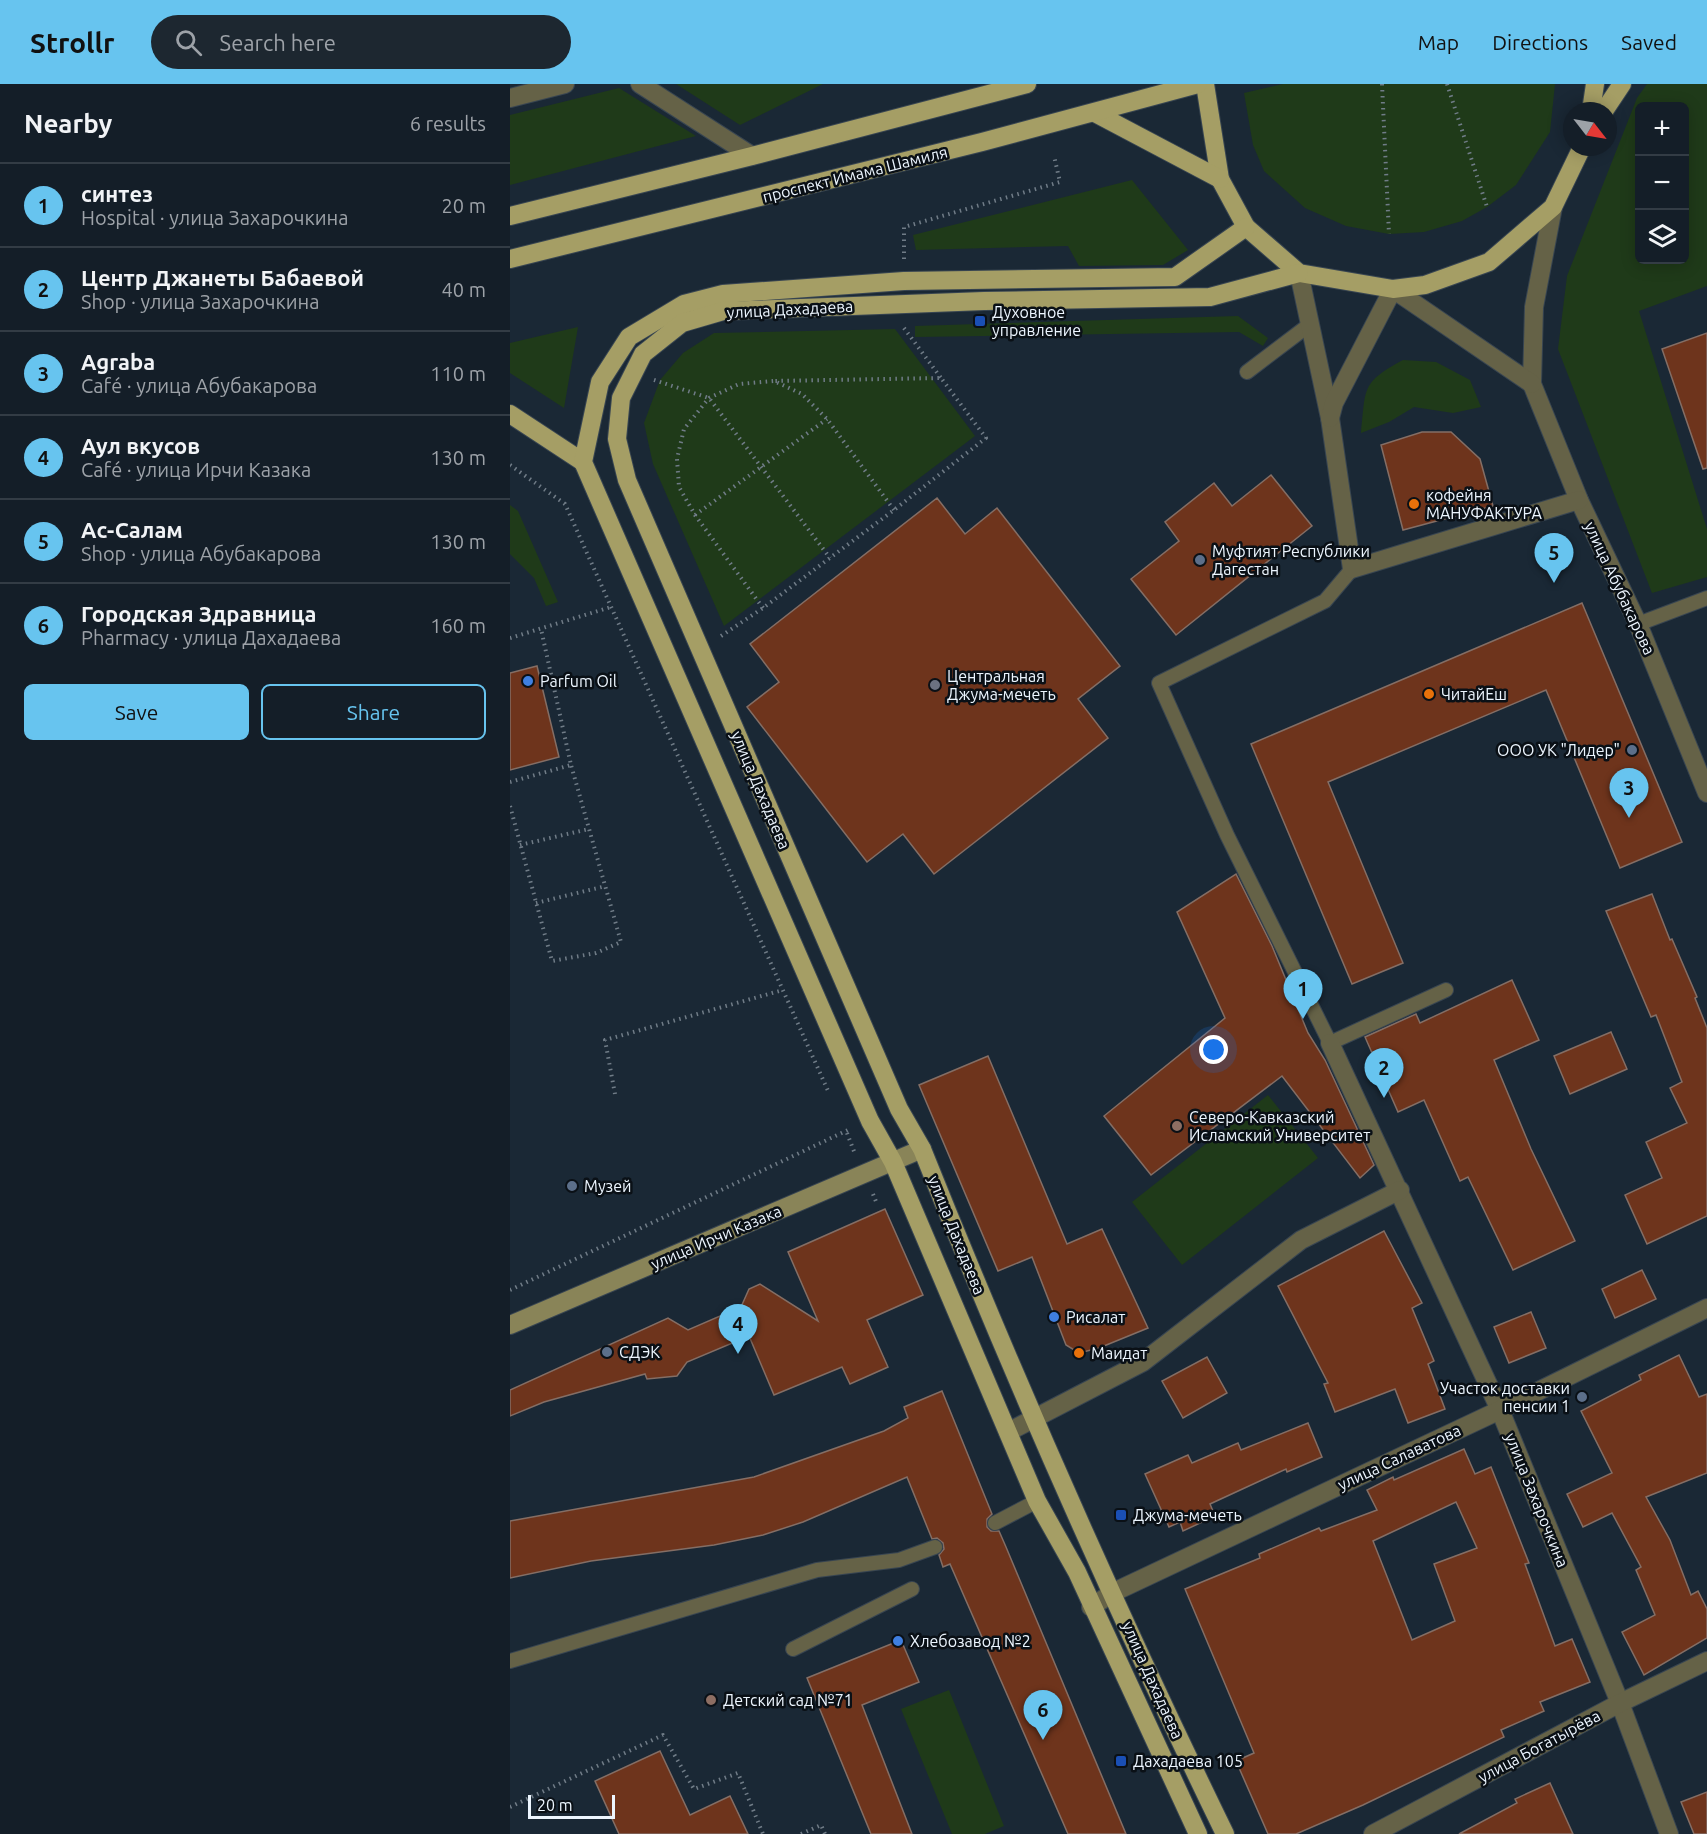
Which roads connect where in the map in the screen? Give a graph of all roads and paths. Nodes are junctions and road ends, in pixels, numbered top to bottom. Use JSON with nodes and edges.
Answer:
{"nodes":[{"id":1,"x":565,"y":84,"type":"edge"},
{"id":2,"x":640,"y":84,"type":"edge"},
{"id":3,"x":1027,"y":84,"type":"edge"},
{"id":4,"x":1198,"y":84,"type":"edge"},
{"id":5,"x":1205,"y":84,"type":"edge"},
{"id":6,"x":1382,"y":84,"type":"edge"},
{"id":7,"x":1447,"y":84,"type":"edge"},
{"id":8,"x":1595,"y":84,"type":"edge"},
{"id":9,"x":1622,"y":84,"type":"edge"},
{"id":10,"x":510,"y":98,"type":"edge"},
{"id":11,"x":1592,"y":102,"type":"edge"},
{"id":12,"x":1610,"y":102,"type":"edge"},
{"id":13,"x":1095,"y":113,"type":"junction"},
{"id":14,"x":752,"y":156,"type":"junction"},
{"id":15,"x":1054,"y":156,"type":"dead end"},
{"id":16,"x":1578,"y":156,"type":"edge"},
{"id":17,"x":1220,"y":179,"type":"junction"},
{"id":18,"x":1487,"y":207,"type":"dead end"},
{"id":19,"x":1552,"y":207,"type":"junction"},
{"id":20,"x":510,"y":216,"type":"edge"},
{"id":21,"x":1246,"y":227,"type":"junction"},
{"id":22,"x":1389,"y":234,"type":"dead end"},
{"id":23,"x":510,"y":259,"type":"edge"},
{"id":24,"x":1299,"y":273,"type":"junction"},
{"id":25,"x":904,"y":281,"type":"junction"},
{"id":26,"x":1393,"y":289,"type":"junction"},
{"id":27,"x":913,"y":323,"type":"dead end"},
{"id":28,"x":1309,"y":325,"type":"junction"},
{"id":29,"x":657,"y":371,"type":"dead end"},
{"id":30,"x":1247,"y":372,"type":"dead end"},
{"id":31,"x":941,"y":378,"type":"junction"},
{"id":32,"x":650,"y":379,"type":"junction"},
{"id":33,"x":774,"y":381,"type":"junction"},
{"id":34,"x":1532,"y":384,"type":"junction"},
{"id":35,"x":648,"y":389,"type":"dead end"},
{"id":36,"x":709,"y":398,"type":"junction"},
{"id":37,"x":510,"y":414,"type":"edge"},
{"id":38,"x":1330,"y":418,"type":"junction"},
{"id":39,"x":827,"y":419,"type":"junction"},
{"id":40,"x":582,"y":462,"type":"junction"},
{"id":41,"x":510,"y":465,"type":"edge"},
{"id":42,"x":762,"y":466,"type":"junction"},
{"id":43,"x":1579,"y":500,"type":"junction"},
{"id":44,"x":894,"y":510,"type":"junction"},
{"id":45,"x":695,"y":515,"type":"junction"},
{"id":46,"x":831,"y":558,"type":"junction"},
{"id":47,"x":1352,"y":569,"type":"junction"},
{"id":48,"x":1707,"y":598,"type":"edge"},
{"id":49,"x":611,"y":607,"type":"junction"},
{"id":50,"x":763,"y":608,"type":"junction"},
{"id":51,"x":1638,"y":624,"type":"junction"},
{"id":52,"x":717,"y":627,"type":"dead end"},
{"id":53,"x":541,"y":629,"type":"junction"},
{"id":54,"x":510,"y":638,"type":"edge"},
{"id":55,"x":571,"y":765,"type":"junction"},
{"id":56,"x":510,"y":782,"type":"edge"},
{"id":57,"x":1707,"y":793,"type":"edge"},
{"id":58,"x":510,"y":806,"type":"edge"},
{"id":59,"x":589,"y":829,"type":"junction"},
{"id":60,"x":520,"y":845,"type":"junction"},
{"id":61,"x":606,"y":886,"type":"junction"},
{"id":62,"x":536,"y":903,"type":"junction"},
{"id":63,"x":783,"y":990,"type":"junction"},
{"id":64,"x":1446,"y":990,"type":"dead end"},
{"id":65,"x":1330,"y":1043,"type":"junction"},
{"id":66,"x":615,"y":1094,"type":"dead end"},
{"id":67,"x":832,"y":1098,"type":"dead end"},
{"id":68,"x":842,"y":1120,"type":"dead end"},
{"id":69,"x":870,"y":1121,"type":"junction"},
{"id":70,"x":846,"y":1131,"type":"junction"},
{"id":71,"x":922,"y":1149,"type":"junction"},
{"id":72,"x":893,"y":1162,"type":"junction"},
{"id":73,"x":863,"y":1173,"type":"junction"},
{"id":74,"x":1400,"y":1190,"type":"junction"},
{"id":75,"x":877,"y":1204,"type":"dead end"},
{"id":76,"x":510,"y":1290,"type":"edge"},
{"id":77,"x":1707,"y":1308,"type":"edge"},
{"id":78,"x":510,"y":1326,"type":"edge"},
{"id":79,"x":1500,"y":1410,"type":"junction"},
{"id":80,"x":1035,"y":1420,"type":"junction"},
{"id":81,"x":1008,"y":1432,"type":"junction"},
{"id":82,"x":1037,"y":1501,"type":"junction"},
{"id":83,"x":995,"y":1523,"type":"dead end"},
{"id":84,"x":935,"y":1547,"type":"dead end"},
{"id":85,"x":912,"y":1589,"type":"dead end"},
{"id":86,"x":1114,"y":1593,"type":"junction"},
{"id":87,"x":1091,"y":1607,"type":"junction"},
{"id":88,"x":793,"y":1649,"type":"dead end"},
{"id":89,"x":510,"y":1661,"type":"edge"},
{"id":90,"x":1707,"y":1661,"type":"edge"},
{"id":91,"x":1620,"y":1703,"type":"junction"},
{"id":92,"x":510,"y":1807,"type":"edge"},
{"id":93,"x":763,"y":1834,"type":"edge"},
{"id":94,"x":801,"y":1834,"type":"edge"},
{"id":95,"x":825,"y":1834,"type":"edge"},
{"id":96,"x":1198,"y":1834,"type":"edge"},
{"id":97,"x":1226,"y":1834,"type":"edge"},
{"id":98,"x":1373,"y":1834,"type":"edge"},
{"id":99,"x":1669,"y":1834,"type":"edge"}],
"edges":[{"from":1,"to":10,"type":"street"},
{"from":2,"to":14,"type":"street"},
{"from":3,"to":14,"type":"main road"},
{"from":4,"to":13,"type":"main road","name":"проспект Имама Шамиля"},
{"from":5,"to":17,"type":"main road"},
{"from":6,"to":22,"type":"path"},
{"from":7,"to":18,"type":"path"},
{"from":8,"to":11,"type":"main road"},
{"from":9,"to":12,"type":"main road"},
{"from":13,"to":17,"type":"main road"},
{"from":13,"to":23,"type":"main road","name":"проспект Имама Шамиля"},
{"from":14,"to":20,"type":"main road"},
{"from":15,"to":25,"type":"path"},
{"from":16,"to":19,"type":"main road","name":"улица Абубакарова"},
{"from":17,"to":21,"type":"main road"},
{"from":19,"to":26,"type":"main road","name":"улица Абубакарова"},
{"from":19,"to":34,"type":"street","name":"улица Абубакарова"},
{"from":21,"to":24,"type":"main road"},
{"from":21,"to":25,"type":"main road","name":"улица Дахадаева"},
{"from":24,"to":26,"type":"main road","name":"улица Абубакарова"},
{"from":24,"to":28,"type":"street"},
{"from":24,"to":71,"type":"main road","name":"улица Дахадаева"},
{"from":25,"to":40,"type":"main road","name":"улица Дахадаева"},
{"from":26,"to":34,"type":"street","name":"улица Абубакарова"},
{"from":26,"to":38,"type":"street"},
{"from":27,"to":31,"type":"path"},
{"from":28,"to":30,"type":"lane"},
{"from":28,"to":38,"type":"street"},
{"from":29,"to":32,"type":"path"},
{"from":31,"to":33,"type":"path"},
{"from":31,"to":44,"type":"path"},
{"from":32,"to":35,"type":"path"},
{"from":32,"to":36,"type":"path"},
{"from":33,"to":36,"type":"path"},
{"from":33,"to":39,"type":"path"},
{"from":34,"to":43,"type":"street","name":"улица Абубакарова"},
{"from":36,"to":42,"type":"path"},
{"from":36,"to":45,"type":"path"},
{"from":37,"to":40,"type":"main road"},
{"from":38,"to":47,"type":"street"},
{"from":39,"to":42,"type":"path"},
{"from":39,"to":44,"type":"path"},
{"from":40,"to":69,"type":"main road","name":"улица Дахадаева"},
{"from":41,"to":49,"type":"path"},
{"from":42,"to":45,"type":"path"},
{"from":42,"to":46,"type":"path"},
{"from":43,"to":47,"type":"street"},
{"from":43,"to":51,"type":"street","name":"улица Абубакарова"},
{"from":44,"to":46,"type":"path"},
{"from":45,"to":50,"type":"path"},
{"from":46,"to":50,"type":"path"},
{"from":47,"to":65,"type":"lane"},
{"from":48,"to":51,"type":"lane"},
{"from":49,"to":53,"type":"path"},
{"from":49,"to":63,"type":"path"},
{"from":50,"to":52,"type":"path"},
{"from":51,"to":57,"type":"street","name":"улица Абубакарова"},
{"from":53,"to":54,"type":"path"},
{"from":53,"to":55,"type":"path"},
{"from":55,"to":56,"type":"path"},
{"from":55,"to":59,"type":"path"},
{"from":58,"to":60,"type":"path"},
{"from":59,"to":60,"type":"path"},
{"from":59,"to":61,"type":"path"},
{"from":60,"to":62,"type":"path"},
{"from":61,"to":62,"type":"path"},
{"from":61,"to":62,"type":"path"},
{"from":63,"to":66,"type":"path"},
{"from":63,"to":67,"type":"path"},
{"from":64,"to":65,"type":"lane"},
{"from":65,"to":74,"type":"street","name":"улица Захарочкина"},
{"from":68,"to":70,"type":"path"},
{"from":69,"to":70,"type":"path"},
{"from":69,"to":72,"type":"main road","name":"улица Дахадаева"},
{"from":70,"to":73,"type":"path"},
{"from":70,"to":76,"type":"path"},
{"from":71,"to":72,"type":"main road","name":"улица Ирчи Казака"},
{"from":71,"to":80,"type":"main road","name":"улица Дахадаева"},
{"from":72,"to":73,"type":"main road","name":"улица Ирчи Казака"},
{"from":72,"to":81,"type":"main road","name":"улица Дахадаева"},
{"from":73,"to":75,"type":"path"},
{"from":73,"to":78,"type":"main road","name":"улица Ирчи Казака"},
{"from":74,"to":79,"type":"street","name":"улица Захарочкина"},
{"from":74,"to":80,"type":"street"},
{"from":77,"to":79,"type":"street","name":"улица Салаватова"},
{"from":79,"to":86,"type":"street","name":"улица Салаватова"},
{"from":79,"to":91,"type":"street","name":"улица Захарочкина"},
{"from":80,"to":81,"type":"street"},
{"from":80,"to":86,"type":"main road","name":"улица Дахадаева"},
{"from":81,"to":82,"type":"main road","name":"улица Дахадаева"},
{"from":82,"to":83,"type":"lane"},
{"from":82,"to":87,"type":"main road","name":"улица Дахадаева"},
{"from":84,"to":89,"type":"lane"},
{"from":85,"to":88,"type":"lane"},
{"from":86,"to":87,"type":"street","name":"улица Салаватова"},
{"from":86,"to":97,"type":"main road","name":"улица Дахадаева"},
{"from":87,"to":96,"type":"main road","name":"улица Дахадаева"},
{"from":90,"to":91,"type":"street","name":"улица Богатырёва"},
{"from":91,"to":98,"type":"street","name":"улица Богатырёва"},
{"from":91,"to":99,"type":"street","name":"улица Захарочкина"},
{"from":92,"to":93,"type":"path"},
{"from":94,"to":95,"type":"path"}]}
